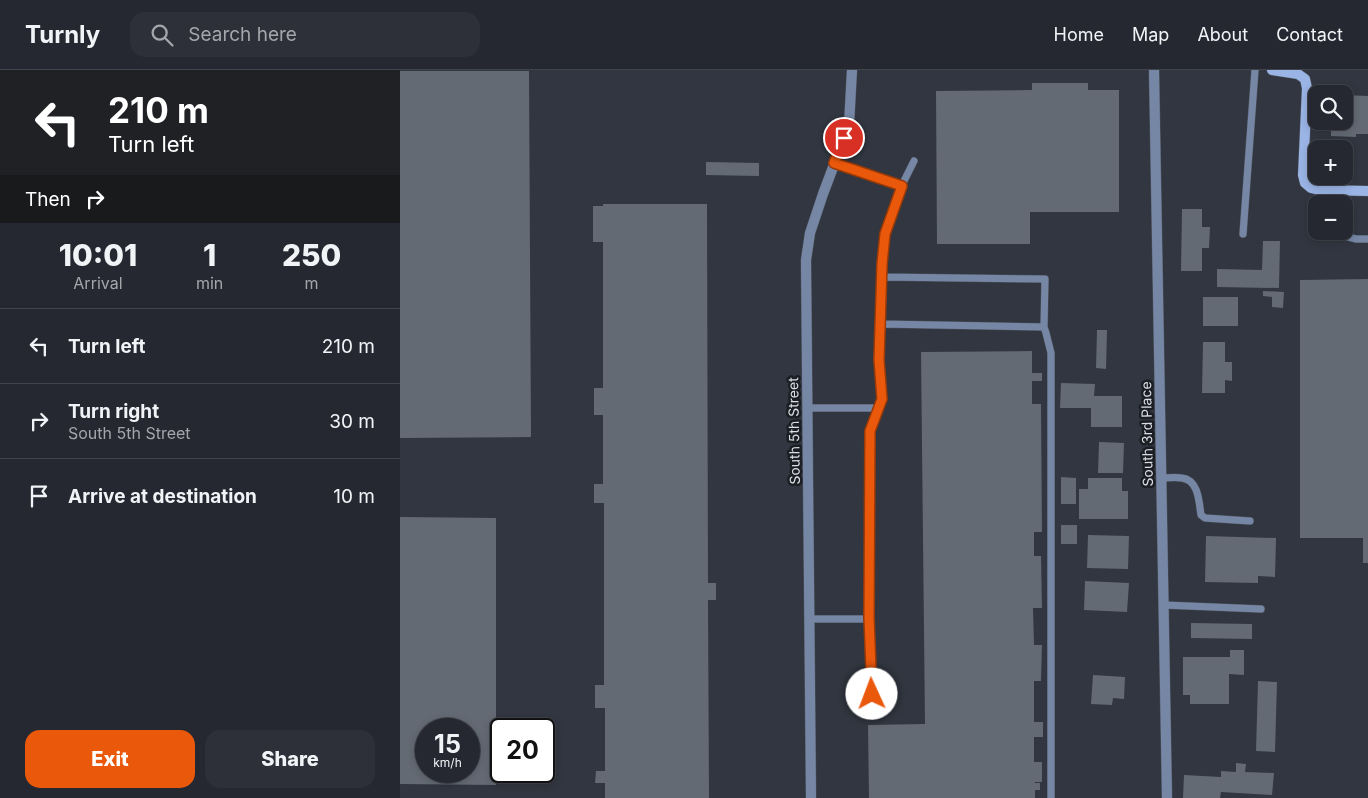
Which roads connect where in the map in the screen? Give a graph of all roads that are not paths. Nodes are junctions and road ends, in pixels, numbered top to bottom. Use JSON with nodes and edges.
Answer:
{"nodes":[{"id":1,"x":852,"y":70,"type":"edge"},
{"id":2,"x":1154,"y":70,"type":"edge"},
{"id":3,"x":1255,"y":70,"type":"edge"},
{"id":4,"x":1272,"y":70,"type":"edge"},
{"id":5,"x":914,"y":161,"type":"dead end"},
{"id":6,"x":834,"y":163,"type":"junction"},
{"id":7,"x":902,"y":186,"type":"junction"},
{"id":8,"x":1319,"y":190,"type":"junction"},
{"id":9,"x":1368,"y":192,"type":"edge"},
{"id":10,"x":1319,"y":195,"type":"edge"},
{"id":11,"x":1243,"y":234,"type":"dead end"},
{"id":12,"x":1353,"y":238,"type":"edge"},
{"id":13,"x":1368,"y":239,"type":"edge"},
{"id":14,"x":882,"y":277,"type":"junction"},
{"id":15,"x":881,"y":324,"type":"junction"},
{"id":16,"x":1044,"y":327,"type":"junction"},
{"id":17,"x":807,"y":408,"type":"junction"},
{"id":18,"x":878,"y":408,"type":"junction"},
{"id":19,"x":1161,"y":478,"type":"junction"},
{"id":20,"x":1250,"y":521,"type":"dead end"},
{"id":21,"x":1164,"y":605,"type":"junction"},
{"id":22,"x":1261,"y":609,"type":"dead end"},
{"id":23,"x":869,"y":618,"type":"junction"},
{"id":24,"x":809,"y":619,"type":"junction"},
{"id":25,"x":873,"y":712,"type":"dead end"},
{"id":26,"x":811,"y":798,"type":"edge"},
{"id":27,"x":1051,"y":798,"type":"edge"},
{"id":28,"x":1167,"y":798,"type":"edge"}],
"edges":[{"from":1,"to":6,"type":"street","name":"South 5th Street"},
{"from":2,"to":19,"type":"street","name":"South 3rd Place"},
{"from":3,"to":11,"type":"lane"},
{"from":4,"to":8,"type":"street"},
{"from":5,"to":7,"type":"lane"},
{"from":6,"to":7,"type":"lane"},
{"from":6,"to":17,"type":"street","name":"South 5th Street"},
{"from":7,"to":14,"type":"lane"},
{"from":8,"to":9,"type":"street"},
{"from":8,"to":10,"type":"lane"},
{"from":12,"to":13,"type":"lane"},
{"from":14,"to":15,"type":"lane"},
{"from":14,"to":16,"type":"lane"},
{"from":15,"to":16,"type":"lane"},
{"from":15,"to":18,"type":"lane"},
{"from":16,"to":27,"type":"lane"},
{"from":17,"to":18,"type":"lane"},
{"from":17,"to":24,"type":"street","name":"South 5th Street"},
{"from":18,"to":23,"type":"lane"},
{"from":19,"to":20,"type":"lane"},
{"from":19,"to":21,"type":"street","name":"South 3rd Place"},
{"from":21,"to":22,"type":"lane"},
{"from":21,"to":28,"type":"street","name":"South 3rd Place"},
{"from":23,"to":24,"type":"lane"},
{"from":23,"to":25,"type":"lane"},
{"from":24,"to":26,"type":"street","name":"South 5th Street"}]}
